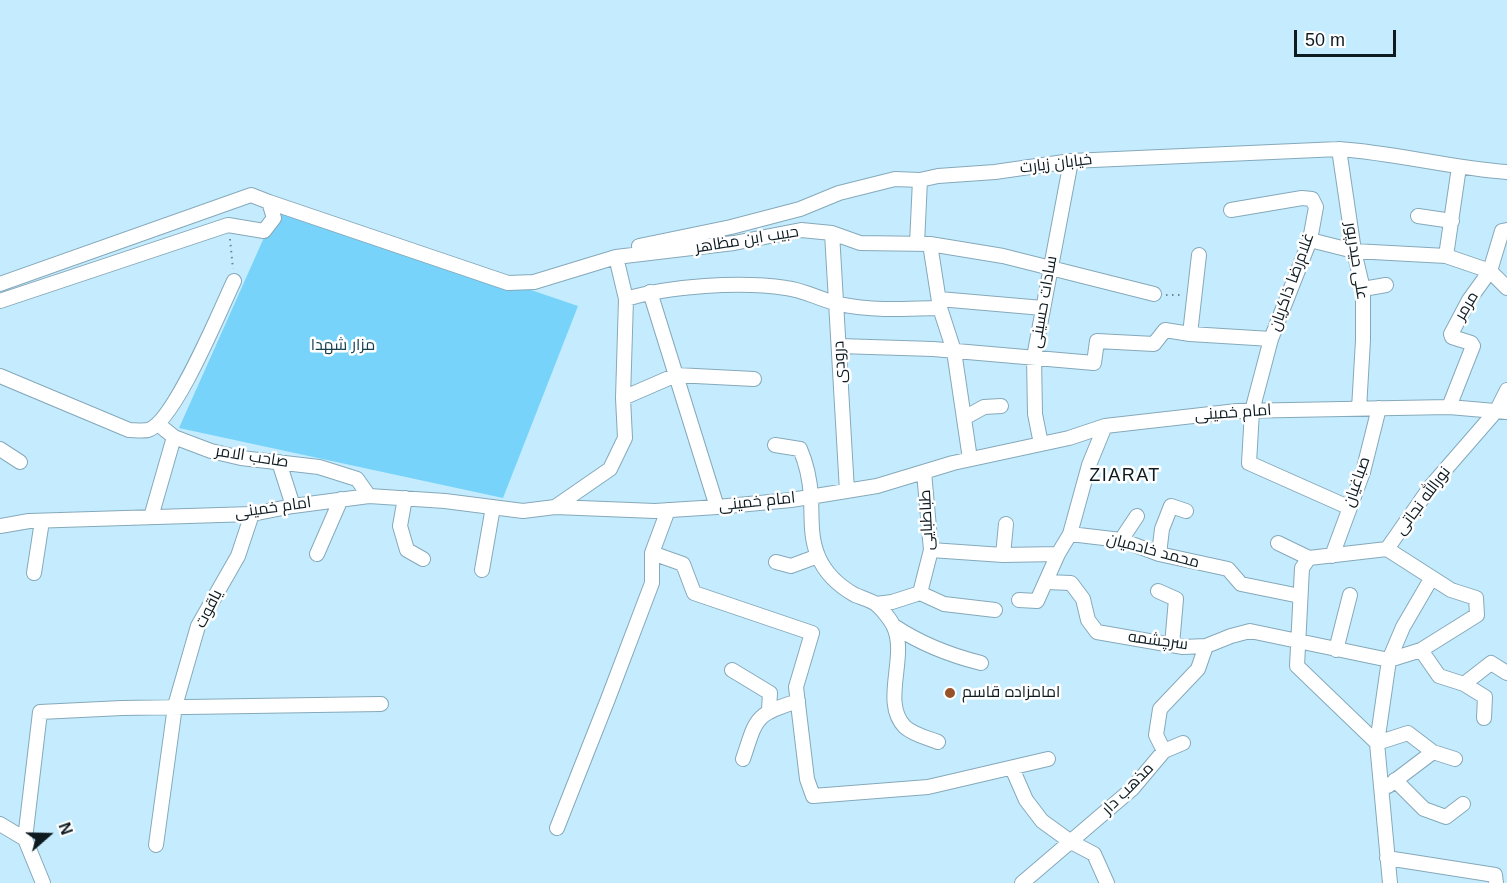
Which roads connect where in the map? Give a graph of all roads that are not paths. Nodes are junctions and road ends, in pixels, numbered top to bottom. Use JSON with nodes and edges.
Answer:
{"nodes":[{"id":1,"x":1339,"y":149,"type":"junction"},
{"id":2,"x":1071,"y":160,"type":"junction"},
{"id":3,"x":1459,"y":167,"type":"junction"},
{"id":4,"x":1507,"y":172,"type":"edge"},
{"id":5,"x":920,"y":180,"type":"junction"},
{"id":6,"x":269,"y":202,"type":"junction"},
{"id":7,"x":1231,"y":210,"type":"dead end"},
{"id":8,"x":1419,"y":216,"type":"dead end"},
{"id":9,"x":1452,"y":221,"type":"junction"},
{"id":10,"x":1507,"y":230,"type":"edge"},
{"id":11,"x":832,"y":233,"type":"junction"},
{"id":12,"x":1310,"y":240,"type":"junction"},
{"id":13,"x":923,"y":244,"type":"junction"},
{"id":14,"x":1354,"y":251,"type":"junction"},
{"id":15,"x":1199,"y":255,"type":"dead end"},
{"id":16,"x":1446,"y":256,"type":"junction"},
{"id":17,"x":616,"y":257,"type":"junction"},
{"id":18,"x":1050,"y":268,"type":"junction"},
{"id":19,"x":1490,"y":271,"type":"junction"},
{"id":20,"x":234,"y":281,"type":"road end"},
{"id":21,"x":0,"y":284,"type":"edge"},
{"id":22,"x":1386,"y":285,"type":"dead end"},
{"id":23,"x":1507,"y":288,"type":"edge"},
{"id":24,"x":1363,"y":289,"type":"junction"},
{"id":25,"x":650,"y":292,"type":"junction"},
{"id":26,"x":1154,"y":294,"type":"road end"},
{"id":27,"x":626,"y":299,"type":"junction"},
{"id":28,"x":0,"y":301,"type":"edge"},
{"id":29,"x":836,"y":303,"type":"junction"},
{"id":30,"x":940,"y":303,"type":"junction"},
{"id":31,"x":1043,"y":308,"type":"junction"},
{"id":32,"x":1190,"y":334,"type":"junction"},
{"id":33,"x":1271,"y":339,"type":"junction"},
{"id":34,"x":839,"y":346,"type":"junction"},
{"id":35,"x":954,"y":351,"type":"junction"},
{"id":36,"x":1034,"y":357,"type":"junction"},
{"id":37,"x":676,"y":375,"type":"junction"},
{"id":38,"x":0,"y":376,"type":"edge"},
{"id":39,"x":754,"y":379,"type":"dead end"},
{"id":40,"x":1507,"y":390,"type":"edge"},
{"id":41,"x":623,"y":398,"type":"junction"},
{"id":42,"x":1001,"y":406,"type":"dead end"},
{"id":43,"x":1449,"y":407,"type":"junction"},
{"id":44,"x":1379,"y":408,"type":"junction"},
{"id":45,"x":1359,"y":409,"type":"junction"},
{"id":46,"x":1252,"y":411,"type":"junction"},
{"id":47,"x":1502,"y":411,"type":"edge"},
{"id":48,"x":964,"y":418,"type":"junction"},
{"id":49,"x":158,"y":424,"type":"junction"},
{"id":50,"x":1105,"y":426,"type":"junction"},
{"id":51,"x":174,"y":437,"type":"junction"},
{"id":52,"x":1041,"y":444,"type":"junction"},
{"id":53,"x":775,"y":445,"type":"dead end"},
{"id":54,"x":0,"y":449,"type":"edge"},
{"id":55,"x":970,"y":459,"type":"junction"},
{"id":56,"x":20,"y":462,"type":"dead end"},
{"id":57,"x":279,"y":462,"type":"junction"},
{"id":58,"x":924,"y":472,"type":"junction"},
{"id":59,"x":847,"y":491,"type":"junction"},
{"id":60,"x":369,"y":496,"type":"junction"},
{"id":61,"x":811,"y":496,"type":"junction"},
{"id":62,"x":405,"y":498,"type":"junction"},
{"id":63,"x":342,"y":499,"type":"junction"},
{"id":64,"x":293,"y":506,"type":"junction"},
{"id":65,"x":492,"y":507,"type":"junction"},
{"id":66,"x":555,"y":507,"type":"junction"},
{"id":67,"x":717,"y":507,"type":"junction"},
{"id":68,"x":1348,"y":507,"type":"junction"},
{"id":69,"x":668,"y":510,"type":"junction"},
{"id":70,"x":1186,"y":511,"type":"dead end"},
{"id":71,"x":252,"y":514,"type":"junction"},
{"id":72,"x":1137,"y":516,"type":"dead end"},
{"id":73,"x":151,"y":517,"type":"junction"},
{"id":74,"x":42,"y":521,"type":"junction"},
{"id":75,"x":1006,"y":524,"type":"dead end"},
{"id":76,"x":0,"y":526,"type":"edge"},
{"id":77,"x":1070,"y":534,"type":"junction"},
{"id":78,"x":1121,"y":540,"type":"junction"},
{"id":79,"x":1278,"y":543,"type":"dead end"},
{"id":80,"x":1387,"y":549,"type":"junction"},
{"id":81,"x":931,"y":550,"type":"junction"},
{"id":82,"x":652,"y":553,"type":"junction"},
{"id":83,"x":317,"y":554,"type":"dead end"},
{"id":84,"x":1058,"y":554,"type":"junction"},
{"id":85,"x":1159,"y":554,"type":"junction"},
{"id":86,"x":1003,"y":555,"type":"junction"},
{"id":87,"x":818,"y":556,"type":"junction"},
{"id":88,"x":1332,"y":556,"type":"junction"},
{"id":89,"x":1309,"y":558,"type":"junction"},
{"id":90,"x":423,"y":559,"type":"dead end"},
{"id":91,"x":776,"y":562,"type":"dead end"},
{"id":92,"x":482,"y":570,"type":"dead end"},
{"id":93,"x":34,"y":573,"type":"dead end"},
{"id":94,"x":1431,"y":579,"type":"junction"},
{"id":95,"x":1046,"y":582,"type":"junction"},
{"id":96,"x":1158,"y":591,"type":"dead end"},
{"id":97,"x":920,"y":593,"type":"junction"},
{"id":98,"x":1350,"y":595,"type":"dead end"},
{"id":99,"x":1300,"y":596,"type":"junction"},
{"id":100,"x":1019,"y":600,"type":"dead end"},
{"id":101,"x":876,"y":604,"type":"junction"},
{"id":102,"x":995,"y":610,"type":"dead end"},
{"id":103,"x":894,"y":626,"type":"junction"},
{"id":104,"x":1297,"y":642,"type":"junction"},
{"id":105,"x":1172,"y":645,"type":"junction"},
{"id":106,"x":1206,"y":646,"type":"junction"},
{"id":107,"x":1336,"y":650,"type":"junction"},
{"id":108,"x":1420,"y":650,"type":"junction"},
{"id":109,"x":1389,"y":660,"type":"junction"},
{"id":110,"x":981,"y":663,"type":"dead end"},
{"id":111,"x":732,"y":670,"type":"dead end"},
{"id":112,"x":1507,"y":673,"type":"edge"},
{"id":113,"x":1464,"y":684,"type":"junction"},
{"id":114,"x":798,"y":701,"type":"junction"},
{"id":115,"x":381,"y":704,"type":"dead end"},
{"id":116,"x":175,"y":706,"type":"junction"},
{"id":117,"x":769,"y":710,"type":"junction"},
{"id":118,"x":1484,"y":718,"type":"dead end"},
{"id":119,"x":938,"y":742,"type":"dead end"},
{"id":120,"x":1183,"y":743,"type":"dead end"},
{"id":121,"x":1377,"y":743,"type":"junction"},
{"id":122,"x":1164,"y":751,"type":"junction"},
{"id":123,"x":1433,"y":752,"type":"junction"},
{"id":124,"x":743,"y":759,"type":"dead end"},
{"id":125,"x":1048,"y":759,"type":"dead end"},
{"id":126,"x":1455,"y":759,"type":"dead end"},
{"id":127,"x":1012,"y":768,"type":"junction"},
{"id":128,"x":1395,"y":780,"type":"junction"},
{"id":129,"x":1381,"y":790,"type":"junction"},
{"id":130,"x":1463,"y":804,"type":"dead end"},
{"id":131,"x":0,"y":824,"type":"edge"},
{"id":132,"x":556,"y":828,"type":"dead end"},
{"id":133,"x":25,"y":839,"type":"junction"},
{"id":134,"x":1071,"y":842,"type":"junction"},
{"id":135,"x":156,"y":845,"type":"dead end"},
{"id":136,"x":1387,"y":858,"type":"junction"},
{"id":137,"x":1496,"y":879,"type":"edge"},
{"id":138,"x":43,"y":883,"type":"edge"},
{"id":139,"x":1022,"y":883,"type":"edge"},
{"id":140,"x":1107,"y":883,"type":"edge"},
{"id":141,"x":1390,"y":883,"type":"edge"}],
"edges":[{"from":1,"to":2,"type":"street","name":"خیابان زیارت"},
{"from":1,"to":3,"type":"street","name":"خیابان زیارت"},
{"from":1,"to":14,"type":"street","name":"علی حیدرپور"},
{"from":2,"to":5,"type":"street","name":"خیابان زیارت"},
{"from":2,"to":18,"type":"street","name":"سادات حسینی"},
{"from":3,"to":4,"type":"street","name":"خیابان زیارت"},
{"from":3,"to":9,"type":"street"},
{"from":5,"to":13,"type":"street"},
{"from":5,"to":17,"type":"street","name":"خیابان زیارت"},
{"from":6,"to":17,"type":"street"},
{"from":6,"to":21,"type":"street"},
{"from":6,"to":28,"type":"street"},
{"from":7,"to":12,"type":"street","name":"غلام‌رضا ذاکریان"},
{"from":8,"to":9,"type":"street"},
{"from":9,"to":16,"type":"street"},
{"from":10,"to":19,"type":"street","name":"مرمر"},
{"from":11,"to":13,"type":"street","name":"حبیب ابن مظاهر"},
{"from":11,"to":17,"type":"street","name":"حبیب ابن مظاهر"},
{"from":11,"to":29,"type":"street","name":"درودی"},
{"from":12,"to":14,"type":"street"},
{"from":12,"to":33,"type":"street","name":"غلام‌رضا ذاکریان"},
{"from":13,"to":18,"type":"street","name":"حبیب ابن مظاهر"},
{"from":13,"to":30,"type":"street"},
{"from":14,"to":16,"type":"street"},
{"from":14,"to":24,"type":"street","name":"علی حیدرپور"},
{"from":15,"to":32,"type":"street"},
{"from":16,"to":19,"type":"street"},
{"from":17,"to":27,"type":"street"},
{"from":18,"to":26,"type":"street","name":"حبیب ابن مظاهر"},
{"from":18,"to":31,"type":"street","name":"سادات حسینی"},
{"from":19,"to":23,"type":"street"},
{"from":19,"to":43,"type":"street","name":"مرمر"},
{"from":20,"to":49,"type":"street"},
{"from":22,"to":24,"type":"street"},
{"from":24,"to":45,"type":"street","name":"علی حیدرپور"},
{"from":25,"to":27,"type":"street"},
{"from":25,"to":29,"type":"street"},
{"from":25,"to":37,"type":"street"},
{"from":27,"to":41,"type":"street"},
{"from":29,"to":30,"type":"street"},
{"from":29,"to":34,"type":"street","name":"درودی"},
{"from":30,"to":31,"type":"street"},
{"from":30,"to":35,"type":"street"},
{"from":31,"to":36,"type":"street","name":"سادات حسینی"},
{"from":32,"to":33,"type":"street"},
{"from":32,"to":36,"type":"street"},
{"from":33,"to":46,"type":"street","name":"غلام‌رضا ذاکریان"},
{"from":34,"to":35,"type":"street"},
{"from":34,"to":59,"type":"street","name":"درودی"},
{"from":35,"to":36,"type":"street"},
{"from":35,"to":48,"type":"street"},
{"from":36,"to":52,"type":"street","name":"سادات حسینی"},
{"from":37,"to":39,"type":"street"},
{"from":37,"to":41,"type":"street"},
{"from":37,"to":67,"type":"street"},
{"from":38,"to":49,"type":"street"},
{"from":40,"to":47,"type":"street","name":"نورالله نجاتی"},
{"from":41,"to":66,"type":"street"},
{"from":42,"to":48,"type":"street"},
{"from":43,"to":44,"type":"street","name":"امام خمینی"},
{"from":43,"to":47,"type":"street","name":"امام خمینی"},
{"from":44,"to":45,"type":"street","name":"امام خمینی"},
{"from":44,"to":68,"type":"street","name":"صباغیان"},
{"from":45,"to":46,"type":"street","name":"امام خمینی"},
{"from":46,"to":50,"type":"street","name":"امام خمینی"},
{"from":46,"to":68,"type":"street","name":"غلام‌رضا ذاکریان"},
{"from":47,"to":80,"type":"street","name":"نورالله نجاتی"},
{"from":48,"to":55,"type":"street"},
{"from":49,"to":51,"type":"street","name":"صاحب الامر"},
{"from":50,"to":52,"type":"street","name":"امام خمینی"},
{"from":50,"to":77,"type":"street"},
{"from":51,"to":57,"type":"street","name":"صاحب الامر"},
{"from":51,"to":73,"type":"street"},
{"from":52,"to":55,"type":"street","name":"امام خمینی"},
{"from":53,"to":61,"type":"street"},
{"from":54,"to":56,"type":"street"},
{"from":55,"to":58,"type":"street","name":"امام خمینی"},
{"from":57,"to":60,"type":"street","name":"صاحب الامر"},
{"from":57,"to":64,"type":"street"},
{"from":58,"to":59,"type":"street","name":"امام خمینی"},
{"from":58,"to":81,"type":"street","name":"طباطبایی"},
{"from":59,"to":61,"type":"street","name":"امام خمینی"},
{"from":60,"to":62,"type":"street","name":"امام خمینی"},
{"from":60,"to":63,"type":"street","name":"امام خمینی"},
{"from":61,"to":67,"type":"street","name":"امام خمینی"},
{"from":61,"to":87,"type":"street"},
{"from":62,"to":65,"type":"street","name":"امام خمینی"},
{"from":62,"to":90,"type":"street"},
{"from":63,"to":64,"type":"street","name":"امام خمینی"},
{"from":63,"to":83,"type":"street"},
{"from":64,"to":71,"type":"street","name":"امام خمینی"},
{"from":65,"to":66,"type":"street","name":"امام خمینی"},
{"from":65,"to":92,"type":"street"},
{"from":66,"to":69,"type":"street","name":"امام خمینی"},
{"from":67,"to":69,"type":"street","name":"امام خمینی"},
{"from":68,"to":88,"type":"street","name":"صباغیان"},
{"from":69,"to":82,"type":"street"},
{"from":70,"to":85,"type":"street"},
{"from":71,"to":73,"type":"street","name":"امام خمینی"},
{"from":71,"to":116,"type":"street","name":"یاقوت"},
{"from":72,"to":78,"type":"street"},
{"from":73,"to":74,"type":"street","name":"امام خمینی"},
{"from":74,"to":76,"type":"street","name":"امام خمینی"},
{"from":74,"to":93,"type":"street"},
{"from":75,"to":86,"type":"street"},
{"from":77,"to":78,"type":"street","name":"محمد خادمیان"},
{"from":77,"to":84,"type":"street"},
{"from":78,"to":85,"type":"street","name":"محمد خادمیان"},
{"from":79,"to":89,"type":"street"},
{"from":80,"to":88,"type":"street","name":"نورالله نجاتی"},
{"from":80,"to":94,"type":"street"},
{"from":81,"to":86,"type":"street"},
{"from":81,"to":97,"type":"street","name":"طباطبایی"},
{"from":82,"to":114,"type":"street"},
{"from":82,"to":132,"type":"street"},
{"from":84,"to":86,"type":"street"},
{"from":84,"to":95,"type":"street"},
{"from":85,"to":99,"type":"street","name":"محمد خادمیان"},
{"from":87,"to":91,"type":"street"},
{"from":87,"to":101,"type":"street"},
{"from":88,"to":89,"type":"street","name":"نورالله نجاتی"},
{"from":89,"to":99,"type":"street"},
{"from":94,"to":108,"type":"street"},
{"from":94,"to":109,"type":"street"},
{"from":95,"to":100,"type":"street"},
{"from":95,"to":105,"type":"street","name":"سرچشمه"},
{"from":96,"to":105,"type":"street"},
{"from":97,"to":101,"type":"street"},
{"from":97,"to":102,"type":"street"},
{"from":98,"to":107,"type":"street"},
{"from":99,"to":104,"type":"street"},
{"from":101,"to":103,"type":"street"},
{"from":103,"to":110,"type":"street"},
{"from":103,"to":119,"type":"street"},
{"from":104,"to":106,"type":"street","name":"سرچشمه"},
{"from":104,"to":107,"type":"street","name":"سرچشمه"},
{"from":104,"to":121,"type":"street"},
{"from":105,"to":106,"type":"street","name":"سرچشمه"},
{"from":106,"to":122,"type":"street","name":"مذهب دار"},
{"from":107,"to":109,"type":"street","name":"سرچشمه"},
{"from":108,"to":109,"type":"street"},
{"from":108,"to":113,"type":"street"},
{"from":109,"to":121,"type":"street"},
{"from":111,"to":117,"type":"street"},
{"from":112,"to":113,"type":"street"},
{"from":113,"to":118,"type":"street"},
{"from":114,"to":117,"type":"street"},
{"from":114,"to":127,"type":"street"},
{"from":115,"to":116,"type":"street"},
{"from":116,"to":133,"type":"street"},
{"from":116,"to":135,"type":"street","name":"یاقوت"},
{"from":117,"to":124,"type":"street"},
{"from":120,"to":122,"type":"street"},
{"from":121,"to":123,"type":"street"},
{"from":121,"to":129,"type":"street"},
{"from":122,"to":134,"type":"street","name":"مذهب دار"},
{"from":123,"to":126,"type":"street"},
{"from":123,"to":128,"type":"street"},
{"from":125,"to":127,"type":"street"},
{"from":127,"to":134,"type":"street"},
{"from":128,"to":129,"type":"street"},
{"from":128,"to":130,"type":"street"},
{"from":129,"to":136,"type":"street"},
{"from":131,"to":133,"type":"street"},
{"from":133,"to":138,"type":"street"},
{"from":134,"to":139,"type":"street","name":"مذهب دار"},
{"from":134,"to":140,"type":"street"},
{"from":136,"to":137,"type":"street"},
{"from":136,"to":141,"type":"street"}]}
